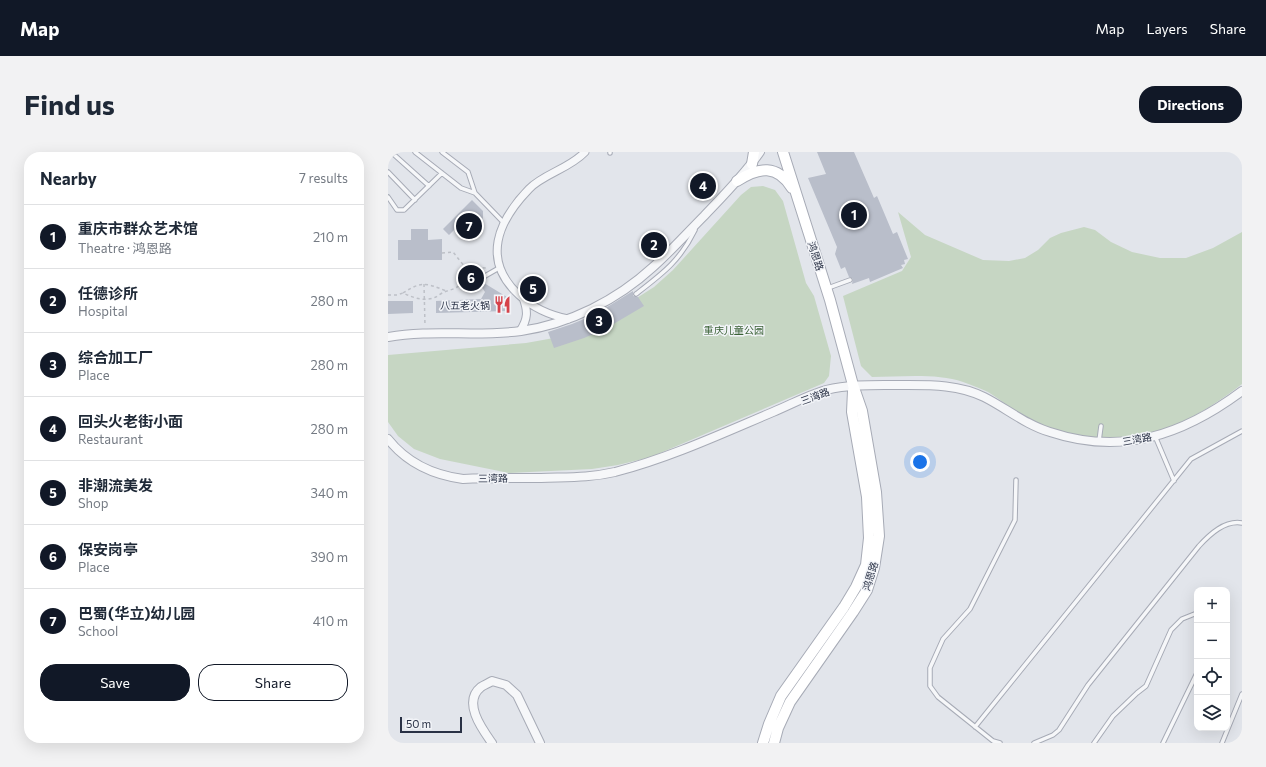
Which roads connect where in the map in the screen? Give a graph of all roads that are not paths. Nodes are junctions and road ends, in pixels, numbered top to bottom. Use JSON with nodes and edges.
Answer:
{"nodes":[{"id":1,"x":391,"y":152,"type":"edge"},
{"id":2,"x":415,"y":152,"type":"edge"},
{"id":3,"x":442,"y":152,"type":"edge"},
{"id":4,"x":585,"y":152,"type":"edge"},
{"id":5,"x":754,"y":152,"type":"edge"},
{"id":6,"x":760,"y":152,"type":"edge"},
{"id":7,"x":783,"y":152,"type":"edge"},
{"id":8,"x":752,"y":164,"type":"junction"},
{"id":9,"x":388,"y":172,"type":"edge"},
{"id":10,"x":442,"y":173,"type":"junction"},
{"id":11,"x":737,"y":181,"type":"junction"},
{"id":12,"x":429,"y":186,"type":"junction"},
{"id":13,"x":475,"y":193,"type":"junction"},
{"id":14,"x":388,"y":197,"type":"edge"},
{"id":15,"x":798,"y":197,"type":"junction"},
{"id":16,"x":415,"y":200,"type":"junction"},
{"id":17,"x":699,"y":221,"type":"junction"},
{"id":18,"x":505,"y":223,"type":"junction"},
{"id":19,"x":499,"y":268,"type":"junction"},
{"id":20,"x":850,"y":280,"type":"dead end"},
{"id":21,"x":478,"y":285,"type":"dead end"},
{"id":22,"x":826,"y":288,"type":"junction"},
{"id":23,"x":636,"y":294,"type":"dead end"},
{"id":24,"x":523,"y":298,"type":"junction"},
{"id":25,"x":568,"y":319,"type":"junction"},
{"id":26,"x":520,"y":331,"type":"junction"},
{"id":27,"x":388,"y":337,"type":"edge"},
{"id":28,"x":853,"y":385,"type":"junction"},
{"id":29,"x":1242,"y":391,"type":"edge"},
{"id":30,"x":1101,"y":426,"type":"dead end"},
{"id":31,"x":1242,"y":431,"type":"edge"},
{"id":32,"x":1155,"y":436,"type":"junction"},
{"id":33,"x":388,"y":439,"type":"edge"},
{"id":34,"x":1099,"y":442,"type":"junction"},
{"id":35,"x":1016,"y":480,"type":"dead end"},
{"id":36,"x":1174,"y":481,"type":"junction"},
{"id":37,"x":1242,"y":523,"type":"edge"},
{"id":38,"x":1194,"y":614,"type":"edge"},
{"id":39,"x":1194,"y":679,"type":"edge"},
{"id":40,"x":1242,"y":694,"type":"edge"},
{"id":41,"x":976,"y":727,"type":"junction"},
{"id":42,"x":492,"y":743,"type":"edge"},
{"id":43,"x":540,"y":743,"type":"edge"},
{"id":44,"x":763,"y":743,"type":"edge"},
{"id":45,"x":774,"y":743,"type":"edge"},
{"id":46,"x":1000,"y":743,"type":"edge"},
{"id":47,"x":1034,"y":743,"type":"edge"},
{"id":48,"x":1094,"y":743,"type":"edge"},
{"id":49,"x":1163,"y":743,"type":"edge"},
{"id":50,"x":1222,"y":743,"type":"edge"}],
"edges":[{"from":1,"to":12,"type":"lane"},
{"from":2,"to":10,"type":"lane"},
{"from":3,"to":13,"type":"lane"},
{"from":4,"to":18,"type":"street"},
{"from":5,"to":8,"type":"main road"},
{"from":6,"to":8,"type":"street"},
{"from":7,"to":15,"type":"main road","name":"鸿恩路"},
{"from":8,"to":11,"type":"street"},
{"from":9,"to":16,"type":"lane"},
{"from":10,"to":12,"type":"lane"},
{"from":10,"to":13,"type":"lane"},
{"from":11,"to":15,"type":"main road"},
{"from":11,"to":17,"type":"street"},
{"from":12,"to":16,"type":"lane"},
{"from":13,"to":18,"type":"lane"},
{"from":14,"to":16,"type":"lane"},
{"from":15,"to":22,"type":"main road","name":"鸿恩路"},
{"from":17,"to":23,"type":"lane"},
{"from":17,"to":25,"type":"street"},
{"from":18,"to":19,"type":"street"},
{"from":19,"to":21,"type":"lane"},
{"from":19,"to":24,"type":"street"},
{"from":20,"to":22,"type":"lane"},
{"from":22,"to":28,"type":"main road","name":"鸿恩路"},
{"from":24,"to":25,"type":"street"},
{"from":24,"to":26,"type":"street"},
{"from":25,"to":26,"type":"street"},
{"from":26,"to":27,"type":"street"},
{"from":28,"to":33,"type":"street","name":"三湾路"},
{"from":28,"to":34,"type":"street","name":"三湾路"},
{"from":28,"to":44,"type":"main road","name":"鸿恩路"},
{"from":28,"to":45,"type":"main road","name":"鸿恩路"},
{"from":29,"to":32,"type":"street","name":"三湾路"},
{"from":30,"to":34,"type":"lane"},
{"from":31,"to":36,"type":"lane"},
{"from":32,"to":34,"type":"street","name":"三湾路"},
{"from":32,"to":36,"type":"lane"},
{"from":35,"to":41,"type":"lane"},
{"from":36,"to":41,"type":"lane"},
{"from":37,"to":47,"type":"lane"},
{"from":38,"to":48,"type":"lane"},
{"from":39,"to":49,"type":"lane"},
{"from":40,"to":50,"type":"lane"},
{"from":41,"to":46,"type":"lane"},
{"from":42,"to":43,"type":"street"}]}
